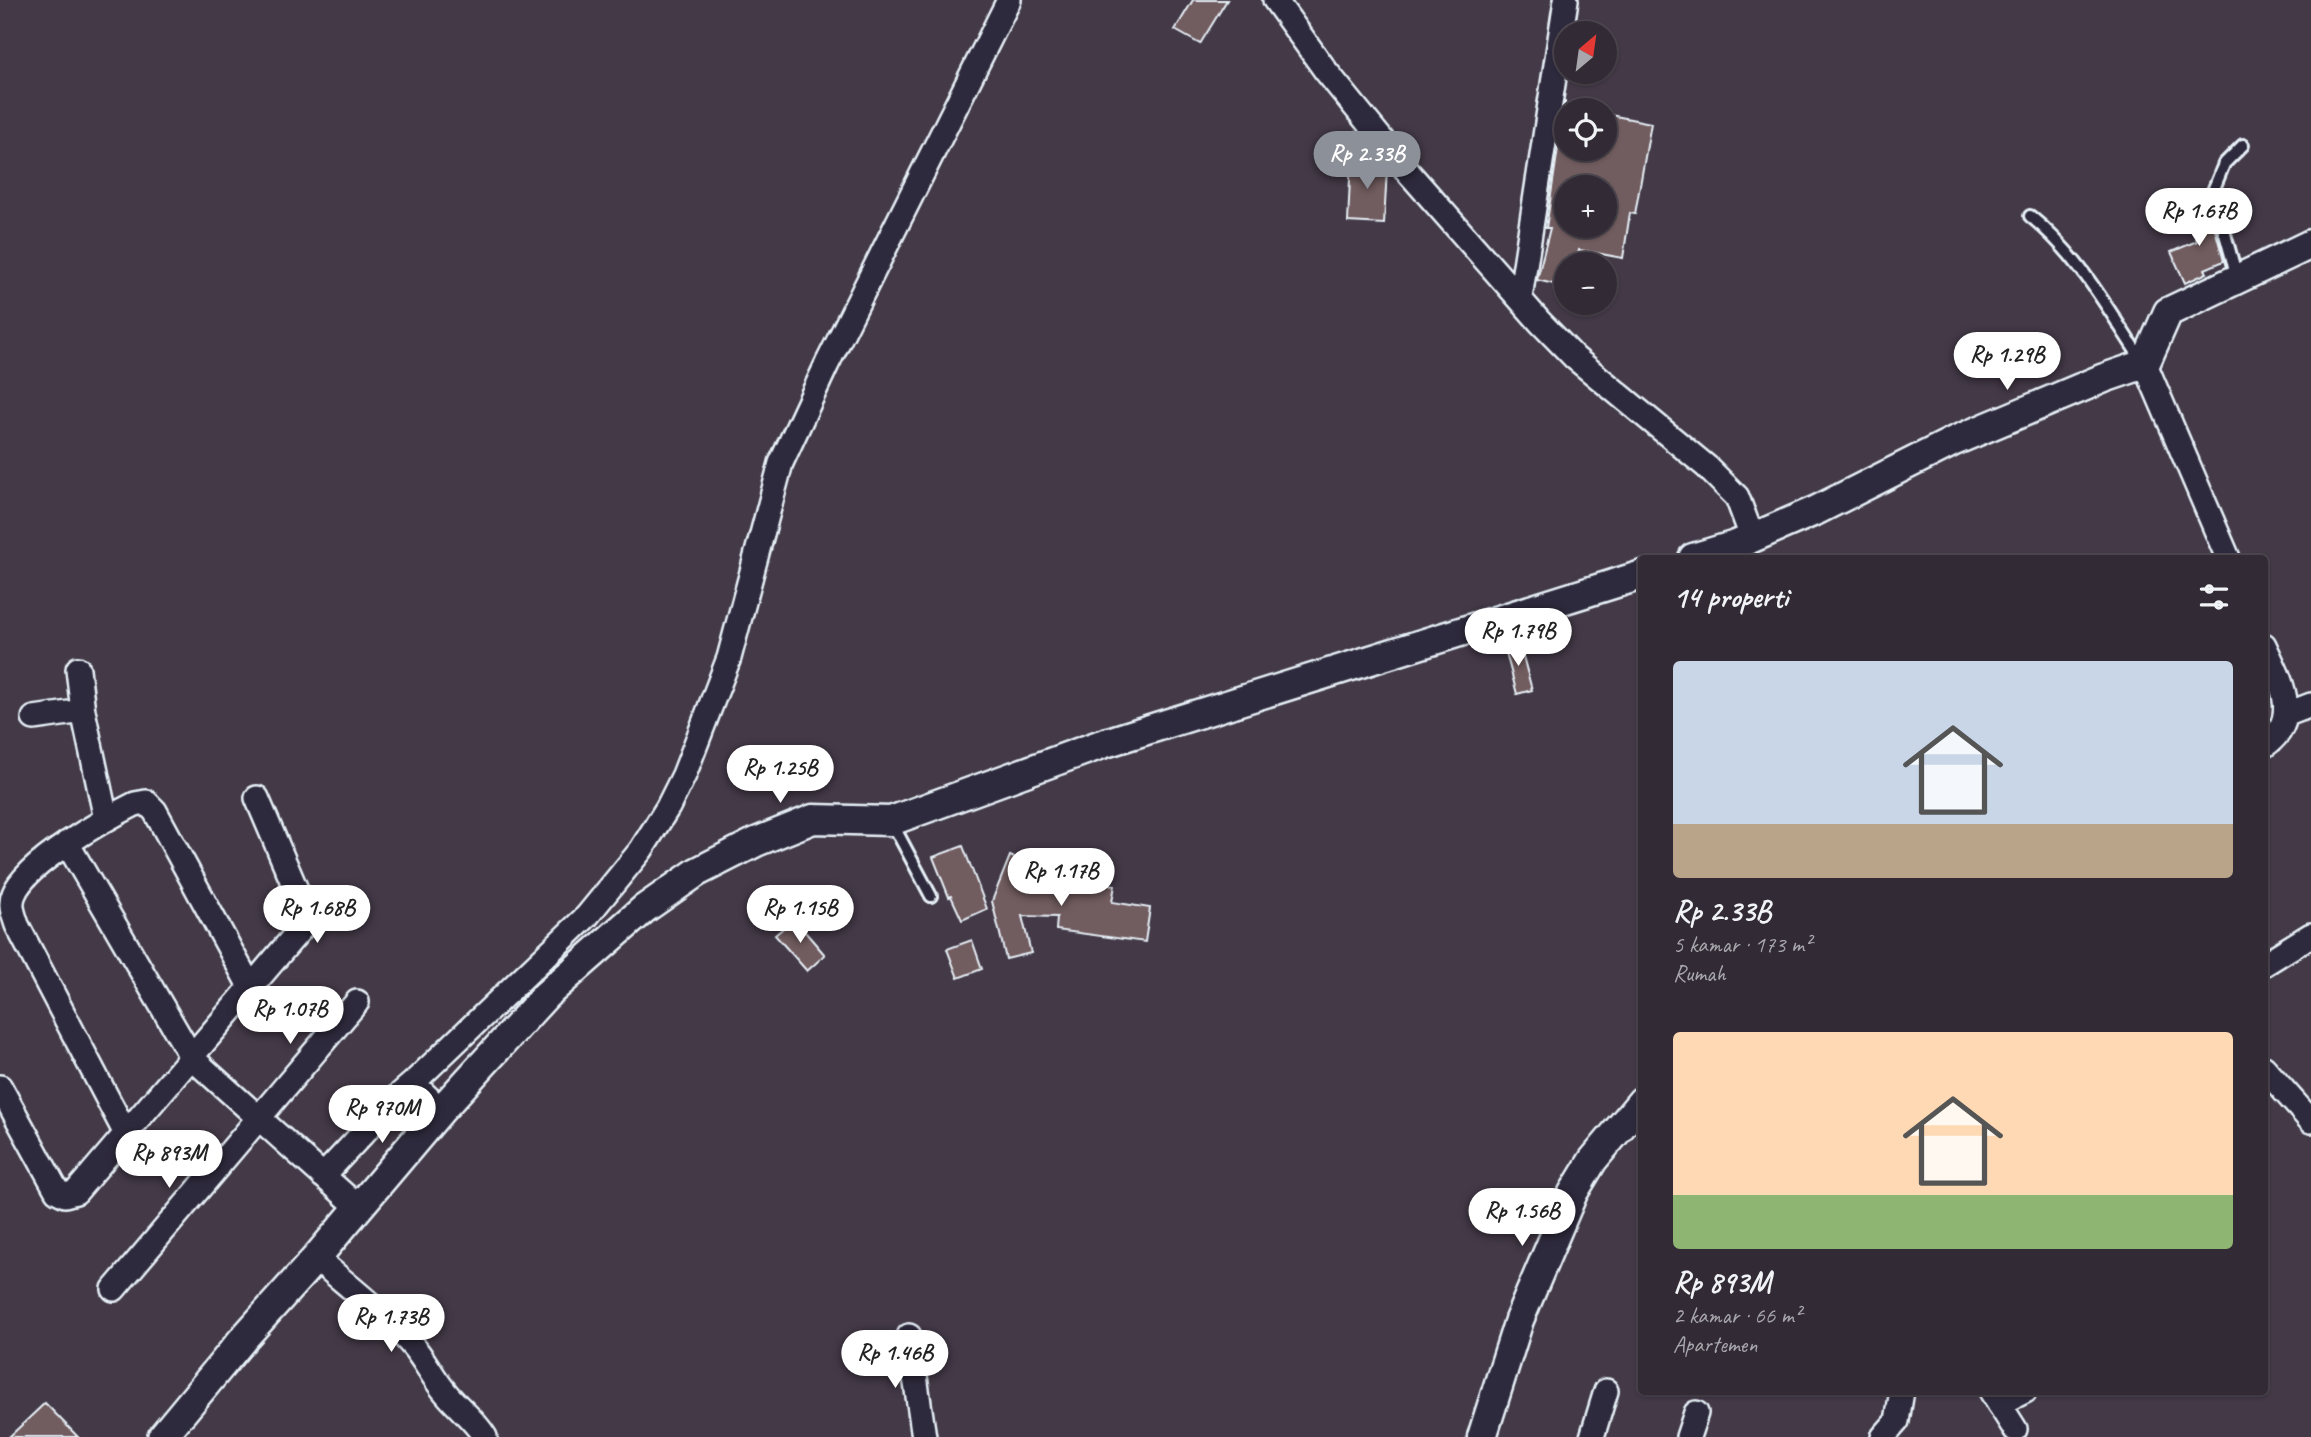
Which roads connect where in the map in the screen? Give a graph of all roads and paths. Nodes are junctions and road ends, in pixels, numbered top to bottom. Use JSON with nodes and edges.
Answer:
{"nodes":[{"id":1,"x":1009,"y":0,"type":"edge"},
{"id":2,"x":1275,"y":0,"type":"edge"},
{"id":3,"x":1566,"y":0,"type":"edge"},
{"id":4,"x":2243,"y":145,"type":"dead end"},
{"id":5,"x":2030,"y":216,"type":"dead end"},
{"id":6,"x":2311,"y":244,"type":"edge"},
{"id":7,"x":2237,"y":277,"type":"junction"},
{"id":8,"x":1520,"y":298,"type":"junction"},
{"id":9,"x":2145,"y":364,"type":"junction"},
{"id":10,"x":1740,"y":547,"type":"edge"},
{"id":11,"x":1706,"y":555,"type":"edge"},
{"id":12,"x":2227,"y":555,"type":"edge"},
{"id":13,"x":1638,"y":576,"type":"edge"},
{"id":14,"x":2268,"y":654,"type":"edge"},
{"id":15,"x":78,"y":668,"type":"dead end"},
{"id":16,"x":2311,"y":705,"type":"edge"},
{"id":17,"x":83,"y":711,"type":"junction"},
{"id":18,"x":2285,"y":715,"type":"junction"},
{"id":19,"x":34,"y":718,"type":"dead end"},
{"id":20,"x":2268,"y":742,"type":"edge"},
{"id":21,"x":257,"y":798,"type":"dead end"},
{"id":22,"x":106,"y":818,"type":"junction"},
{"id":23,"x":891,"y":821,"type":"junction"},
{"id":24,"x":67,"y":843,"type":"junction"},
{"id":25,"x":932,"y":896,"type":"dead end"},
{"id":26,"x":9,"y":932,"type":"edge"},
{"id":27,"x":2311,"y":935,"type":"edge"},
{"id":28,"x":2268,"y":962,"type":"edge"},
{"id":29,"x":251,"y":988,"type":"junction"},
{"id":30,"x":357,"y":1002,"type":"dead end"},
{"id":31,"x":192,"y":1058,"type":"junction"},
{"id":32,"x":2268,"y":1073,"type":"edge"},
{"id":33,"x":414,"y":1083,"type":"junction"},
{"id":34,"x":0,"y":1087,"type":"edge"},
{"id":35,"x":1638,"y":1106,"type":"edge"},
{"id":36,"x":441,"y":1110,"type":"junction"},
{"id":37,"x":257,"y":1119,"type":"junction"},
{"id":38,"x":2311,"y":1121,"type":"edge"},
{"id":39,"x":126,"y":1134,"type":"junction"},
{"id":40,"x":323,"y":1176,"type":"junction"},
{"id":41,"x":358,"y":1207,"type":"junction"},
{"id":42,"x":316,"y":1258,"type":"junction"},
{"id":43,"x":114,"y":1289,"type":"dead end"},
{"id":44,"x":909,"y":1336,"type":"dead end"},
{"id":45,"x":1606,"y":1391,"type":"dead end"},
{"id":46,"x":1901,"y":1395,"type":"edge"},
{"id":47,"x":1995,"y":1398,"type":"edge"},
{"id":48,"x":1696,"y":1413,"type":"dead end"},
{"id":49,"x":2015,"y":1429,"type":"dead end"},
{"id":50,"x":162,"y":1437,"type":"edge"},
{"id":51,"x":485,"y":1437,"type":"edge"},
{"id":52,"x":924,"y":1437,"type":"edge"},
{"id":53,"x":1482,"y":1437,"type":"edge"},
{"id":54,"x":1592,"y":1437,"type":"edge"},
{"id":55,"x":1688,"y":1437,"type":"edge"},
{"id":56,"x":1883,"y":1437,"type":"edge"}],
"edges":[{"from":1,"to":33,"type":"street"},
{"from":2,"to":8,"type":"street"},
{"from":3,"to":8,"type":"street"},
{"from":4,"to":7,"type":"lane"},
{"from":5,"to":9,"type":"lane"},
{"from":6,"to":7,"type":"street"},
{"from":7,"to":9,"type":"street"},
{"from":8,"to":10,"type":"street"},
{"from":9,"to":10,"type":"street"},
{"from":9,"to":12,"type":"street"},
{"from":10,"to":11,"type":"street"},
{"from":13,"to":23,"type":"street"},
{"from":14,"to":18,"type":"street"},
{"from":15,"to":17,"type":"street"},
{"from":16,"to":18,"type":"street"},
{"from":17,"to":19,"type":"street"},
{"from":17,"to":22,"type":"street"},
{"from":18,"to":20,"type":"street"},
{"from":21,"to":29,"type":"street"},
{"from":22,"to":24,"type":"street"},
{"from":22,"to":29,"type":"street"},
{"from":23,"to":25,"type":"lane"},
{"from":23,"to":36,"type":"street"},
{"from":24,"to":26,"type":"street"},
{"from":24,"to":31,"type":"street"},
{"from":26,"to":39,"type":"street"},
{"from":27,"to":28,"type":"street"},
{"from":29,"to":31,"type":"street"},
{"from":30,"to":37,"type":"street"},
{"from":31,"to":37,"type":"street"},
{"from":31,"to":39,"type":"street"},
{"from":32,"to":38,"type":"street"},
{"from":33,"to":36,"type":"street"},
{"from":33,"to":40,"type":"street"},
{"from":34,"to":39,"type":"street"},
{"from":35,"to":53,"type":"street"},
{"from":36,"to":41,"type":"street"},
{"from":37,"to":40,"type":"street"},
{"from":37,"to":43,"type":"street"},
{"from":40,"to":41,"type":"street"},
{"from":41,"to":42,"type":"street"},
{"from":42,"to":50,"type":"street"},
{"from":42,"to":51,"type":"street"},
{"from":44,"to":52,"type":"street"},
{"from":45,"to":54,"type":"street"},
{"from":46,"to":56,"type":"street"},
{"from":47,"to":49,"type":"street"},
{"from":48,"to":55,"type":"street"}]}
